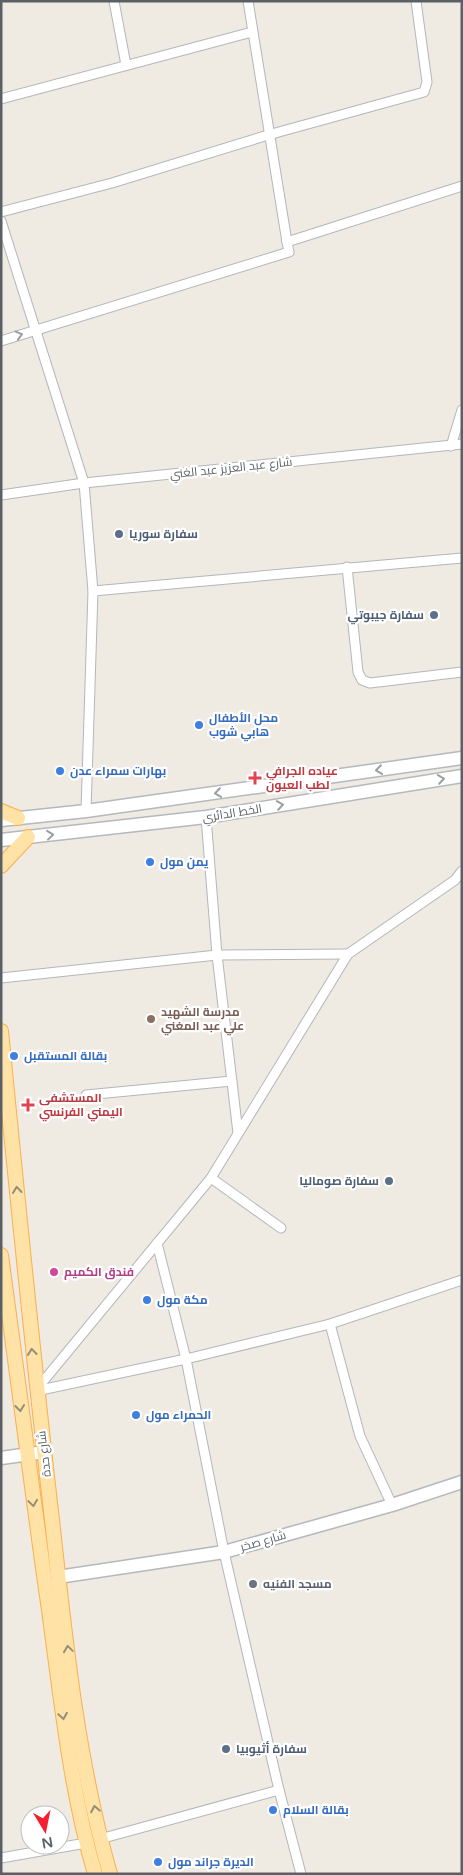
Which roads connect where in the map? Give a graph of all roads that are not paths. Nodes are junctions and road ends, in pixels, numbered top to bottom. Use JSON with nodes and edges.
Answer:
{"nodes":[{"id":1,"x":114,"y":1,"type":"edge"},
{"id":2,"x":248,"y":1,"type":"edge"},
{"id":3,"x":416,"y":1,"type":"edge"},
{"id":4,"x":252,"y":32,"type":"junction"},
{"id":5,"x":126,"y":65,"type":"junction"},
{"id":6,"x":1,"y":99,"type":"edge"},
{"id":7,"x":268,"y":135,"type":"junction"},
{"id":8,"x":462,"y":186,"type":"edge"},
{"id":9,"x":1,"y":212,"type":"edge"},
{"id":10,"x":1,"y":221,"type":"edge"},
{"id":11,"x":287,"y":242,"type":"junction"},
{"id":12,"x":38,"y":330,"type":"junction"},
{"id":13,"x":1,"y":340,"type":"edge"},
{"id":14,"x":462,"y":410,"type":"edge"},
{"id":15,"x":462,"y":444,"type":"edge"},
{"id":16,"x":451,"y":446,"type":"junction"},
{"id":17,"x":84,"y":484,"type":"junction"},
{"id":18,"x":1,"y":495,"type":"edge"},
{"id":19,"x":462,"y":558,"type":"edge"},
{"id":20,"x":347,"y":567,"type":"junction"},
{"id":21,"x":93,"y":591,"type":"junction"},
{"id":22,"x":462,"y":672,"type":"edge"},
{"id":23,"x":462,"y":758,"type":"edge"},
{"id":24,"x":462,"y":776,"type":"edge"},
{"id":25,"x":86,"y":811,"type":"junction"},
{"id":26,"x":1,"y":812,"type":"edge"},
{"id":27,"x":206,"y":817,"type":"junction"},
{"id":28,"x":18,"y":818,"type":"junction"},
{"id":29,"x":1,"y":820,"type":"edge"},
{"id":30,"x":28,"y":838,"type":"junction"},
{"id":31,"x":1,"y":840,"type":"edge"},
{"id":32,"x":1,"y":866,"type":"edge"},
{"id":33,"x":462,"y":871,"type":"edge"},
{"id":34,"x":348,"y":954,"type":"junction"},
{"id":35,"x":217,"y":955,"type":"junction"},
{"id":36,"x":1,"y":978,"type":"edge"},
{"id":37,"x":1,"y":1031,"type":"edge"},
{"id":38,"x":232,"y":1081,"type":"junction"},
{"id":39,"x":86,"y":1095,"type":"dead end"},
{"id":40,"x":238,"y":1133,"type":"junction"},
{"id":41,"x":211,"y":1178,"type":"junction"},
{"id":42,"x":281,"y":1228,"type":"dead end"},
{"id":43,"x":157,"y":1243,"type":"junction"},
{"id":44,"x":1,"y":1255,"type":"edge"},
{"id":45,"x":462,"y":1280,"type":"edge"},
{"id":46,"x":5,"y":1308,"type":"edge"},
{"id":47,"x":330,"y":1324,"type":"junction"},
{"id":48,"x":186,"y":1359,"type":"junction"},
{"id":49,"x":36,"y":1391,"type":"junction"},
{"id":50,"x":44,"y":1452,"type":"junction"},
{"id":51,"x":26,"y":1455,"type":"junction"},
{"id":52,"x":2,"y":1459,"type":"edge"},
{"id":53,"x":462,"y":1482,"type":"edge"},
{"id":54,"x":392,"y":1505,"type":"junction"},
{"id":55,"x":224,"y":1552,"type":"junction"},
{"id":56,"x":58,"y":1577,"type":"junction"},
{"id":57,"x":279,"y":1790,"type":"junction"},
{"id":58,"x":100,"y":1839,"type":"junction"},
{"id":59,"x":86,"y":1844,"type":"junction"},
{"id":60,"x":1,"y":1858,"type":"edge"},
{"id":61,"x":96,"y":1874,"type":"edge"},
{"id":62,"x":110,"y":1874,"type":"edge"},
{"id":63,"x":301,"y":1874,"type":"edge"}],
"edges":[{"from":1,"to":5,"type":"street"},
{"from":2,"to":4,"type":"street"},
{"from":3,"to":7,"type":"street"},
{"from":4,"to":5,"type":"street"},
{"from":4,"to":7,"type":"street"},
{"from":5,"to":6,"type":"street"},
{"from":7,"to":9,"type":"street"},
{"from":7,"to":11,"type":"street"},
{"from":8,"to":11,"type":"street"},
{"from":10,"to":12,"type":"street"},
{"from":11,"to":12,"type":"street"},
{"from":13,"to":12,"type":"street","one_way":true},
{"from":12,"to":17,"type":"street"},
{"from":14,"to":16,"type":"street"},
{"from":15,"to":16,"type":"street","name":"شارع عبد العزيز عبد الغني"},
{"from":16,"to":17,"type":"street","name":"شارع عبد العزيز عبد الغني"},
{"from":17,"to":18,"type":"street","name":"شارع عبد العزيز عبد الغني"},
{"from":17,"to":21,"type":"street"},
{"from":19,"to":20,"type":"street"},
{"from":20,"to":21,"type":"street"},
{"from":20,"to":22,"type":"street"},
{"from":21,"to":25,"type":"street"},
{"from":23,"to":25,"type":"main road","name":"الخط الدائري","one_way":true},
{"from":27,"to":24,"type":"main road","name":"الخط الدائري","one_way":true},
{"from":25,"to":28,"type":"main road","name":"الخط الدائري"},
{"from":26,"to":28,"type":"main road"},
{"from":30,"to":27,"type":"main road","name":"الخط الدائري","one_way":true},
{"from":27,"to":35,"type":"street"},
{"from":28,"to":29,"type":"main road","name":"الخط الدائري"},
{"from":30,"to":31,"type":"main road","name":"الخط الدائري"},
{"from":30,"to":32,"type":"main road"},
{"from":33,"to":34,"type":"street"},
{"from":34,"to":35,"type":"street"},
{"from":34,"to":40,"type":"street"},
{"from":35,"to":36,"type":"street"},
{"from":35,"to":38,"type":"street"},
{"from":49,"to":37,"type":"main road","name":"شارع حدة","one_way":true},
{"from":38,"to":39,"type":"street"},
{"from":38,"to":40,"type":"street"},
{"from":40,"to":41,"type":"street"},
{"from":41,"to":42,"type":"street"},
{"from":41,"to":43,"type":"street"},
{"from":43,"to":48,"type":"street"},
{"from":43,"to":49,"type":"street"},
{"from":44,"to":46,"type":"main road","name":"شارع حدة"},
{"from":45,"to":47,"type":"street"},
{"from":46,"to":51,"type":"main road","name":"شارع حدة","one_way":true},
{"from":47,"to":48,"type":"street"},
{"from":47,"to":54,"type":"street"},
{"from":48,"to":49,"type":"street"},
{"from":48,"to":55,"type":"street"},
{"from":49,"to":50,"type":"main road","name":"شارع حدة"},
{"from":50,"to":51,"type":"main road"},
{"from":50,"to":56,"type":"main road","name":"شارع حدة"},
{"from":51,"to":52,"type":"main road"},
{"from":51,"to":59,"type":"main road","name":"شارع حدة","one_way":true},
{"from":53,"to":54,"type":"main road","name":"شارع صخر"},
{"from":54,"to":55,"type":"main road","name":"شارع صخر"},
{"from":55,"to":56,"type":"main road","name":"شارع صخر"},
{"from":55,"to":57,"type":"street"},
{"from":58,"to":56,"type":"main road","name":"شارع حدة","one_way":true},
{"from":57,"to":58,"type":"street"},
{"from":57,"to":63,"type":"street"},
{"from":58,"to":62,"type":"main road","name":"شارع حدة"},
{"from":59,"to":60,"type":"street"},
{"from":59,"to":61,"type":"main road","name":"شارع حدة"}]}
